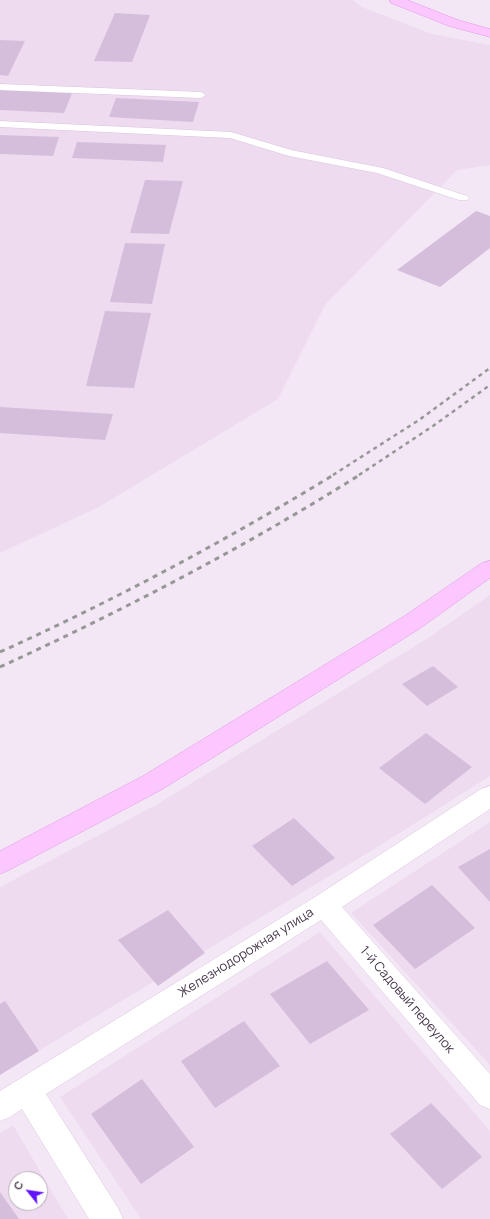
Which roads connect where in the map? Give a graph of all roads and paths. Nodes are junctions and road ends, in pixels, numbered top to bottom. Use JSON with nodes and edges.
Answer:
{"nodes":[{"id":1,"x":396,"y":0,"type":"edge"},
{"id":2,"x":490,"y":33,"type":"edge"},
{"id":3,"x":0,"y":87,"type":"edge"},
{"id":4,"x":201,"y":95,"type":"dead end"},
{"id":5,"x":0,"y":124,"type":"edge"},
{"id":6,"x":463,"y":198,"type":"dead end"},
{"id":7,"x":490,"y":568,"type":"edge"},
{"id":8,"x":490,"y":796,"type":"edge"},
{"id":9,"x":0,"y":862,"type":"edge"},
{"id":10,"x":324,"y":905,"type":"junction"},
{"id":11,"x":27,"y":1090,"type":"junction"},
{"id":12,"x":490,"y":1095,"type":"edge"},
{"id":13,"x":0,"y":1107,"type":"edge"},
{"id":14,"x":107,"y":1219,"type":"edge"}],
"edges":[{"from":1,"to":2,"type":"street"},
{"from":3,"to":4,"type":"lane"},
{"from":5,"to":6,"type":"lane"},
{"from":7,"to":9,"type":"street"},
{"from":8,"to":10,"type":"street","name":"Железнодорожная улица"},
{"from":10,"to":11,"type":"street","name":"Железнодорожная улица"},
{"from":10,"to":12,"type":"street","name":"1-й Садовый переулок"},
{"from":11,"to":13,"type":"street","name":"Железнодорожная улица"},
{"from":11,"to":14,"type":"street"}]}
